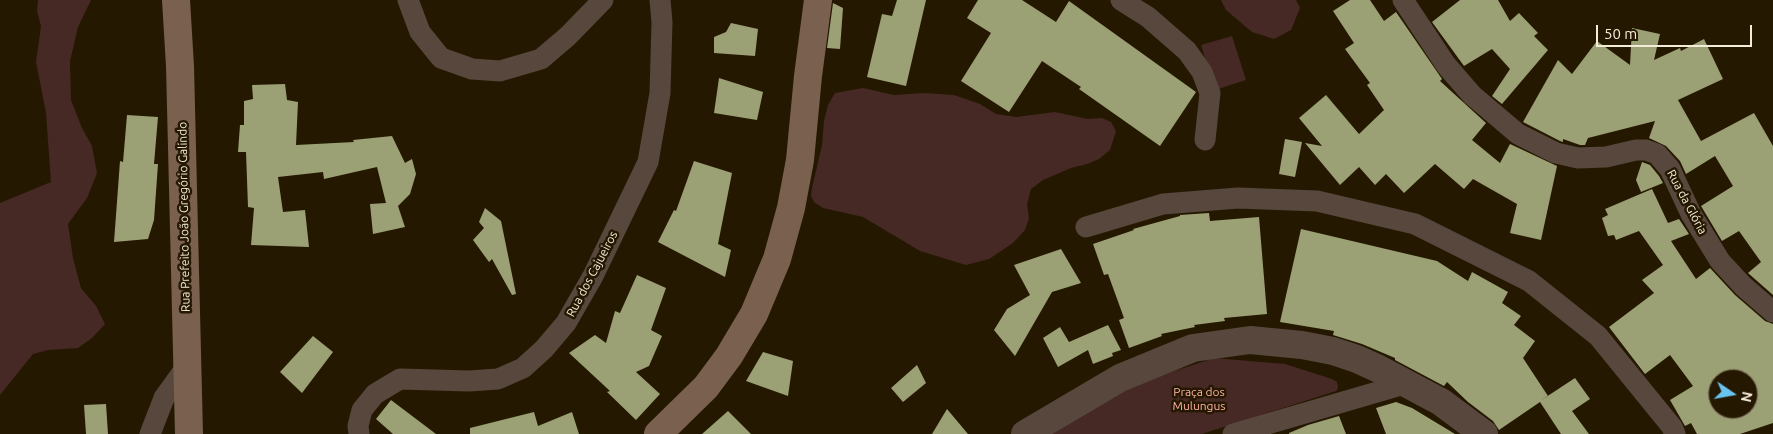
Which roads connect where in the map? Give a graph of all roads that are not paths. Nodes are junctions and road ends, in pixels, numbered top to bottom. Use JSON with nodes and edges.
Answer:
{"nodes":[{"id":1,"x":176,"y":0,"type":"edge"},
{"id":2,"x":408,"y":0,"type":"edge"},
{"id":3,"x":603,"y":0,"type":"edge"},
{"id":4,"x":660,"y":0,"type":"edge"},
{"id":5,"x":1121,"y":0,"type":"edge"},
{"id":6,"x":1403,"y":0,"type":"edge"},
{"id":7,"x":819,"y":4,"type":"edge"},
{"id":8,"x":1205,"y":140,"type":"dead end"},
{"id":9,"x":1086,"y":227,"type":"dead end"},
{"id":10,"x":1773,"y":312,"type":"edge"},
{"id":11,"x":187,"y":366,"type":"junction"},
{"id":12,"x":1408,"y":383,"type":"junction"},
{"id":13,"x":150,"y":434,"type":"edge"},
{"id":14,"x":189,"y":434,"type":"edge"},
{"id":15,"x":359,"y":434,"type":"edge"},
{"id":16,"x":658,"y":434,"type":"edge"},
{"id":17,"x":1025,"y":434,"type":"edge"},
{"id":18,"x":1233,"y":434,"type":"edge"},
{"id":19,"x":1484,"y":434,"type":"edge"},
{"id":20,"x":1675,"y":434,"type":"edge"}],
"edges":[{"from":1,"to":11,"type":"main road","name":"Rua Prefeito João Gregório Galindo"},
{"from":2,"to":3,"type":"street"},
{"from":4,"to":15,"type":"street","name":"Rua dos Cajueiros"},
{"from":5,"to":8,"type":"street"},
{"from":6,"to":10,"type":"street","name":"Rua da Glória"},
{"from":7,"to":16,"type":"main road"},
{"from":9,"to":20,"type":"street"},
{"from":11,"to":13,"type":"street"},
{"from":11,"to":14,"type":"main road","name":"Rua Prefeito João Gregório Galindo"},
{"from":12,"to":17,"type":"street"},
{"from":12,"to":18,"type":"street"},
{"from":12,"to":19,"type":"street"}]}
